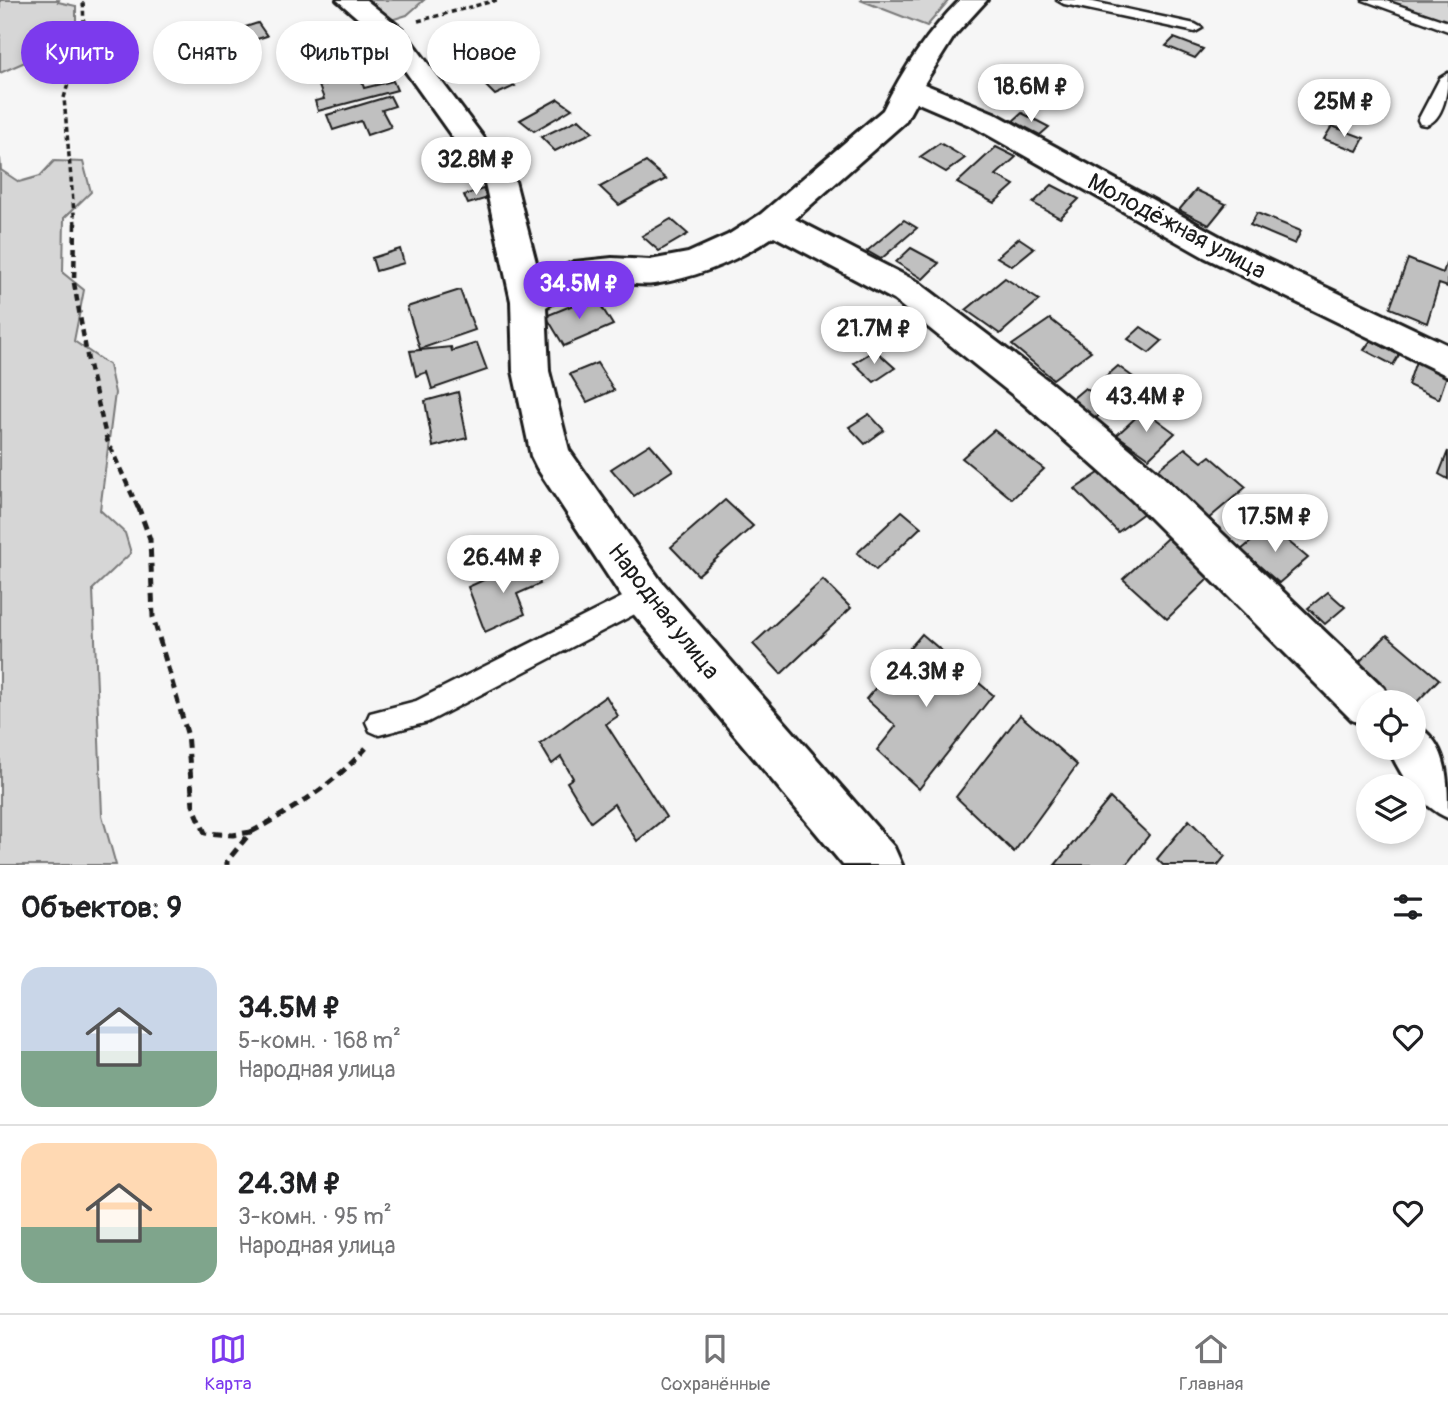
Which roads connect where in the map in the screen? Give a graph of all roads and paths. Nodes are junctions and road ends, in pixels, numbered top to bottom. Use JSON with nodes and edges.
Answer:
{"nodes":[{"id":1,"x":83,"y":0,"type":"edge"},
{"id":2,"x":350,"y":0,"type":"edge"},
{"id":3,"x":497,"y":0,"type":"edge"},
{"id":4,"x":974,"y":0,"type":"edge"},
{"id":5,"x":1064,"y":0,"type":"edge"},
{"id":6,"x":1370,"y":0,"type":"edge"},
{"id":7,"x":376,"y":21,"type":"edge"},
{"id":8,"x":413,"y":23,"type":"edge"},
{"id":9,"x":1448,"y":27,"type":"edge"},
{"id":10,"x":1195,"y":28,"type":"dead end"},
{"id":11,"x":413,"y":62,"type":"edge"},
{"id":12,"x":1448,"y":78,"type":"edge"},
{"id":13,"x":908,"y":88,"type":"junction"},
{"id":14,"x":1426,"y":120,"type":"dead end"},
{"id":15,"x":772,"y":222,"type":"junction"},
{"id":16,"x":528,"y":301,"type":"junction"},
{"id":17,"x":1448,"y":361,"type":"edge"},
{"id":18,"x":646,"y":596,"type":"junction"},
{"id":19,"x":1356,"y":692,"type":"edge"},
{"id":20,"x":379,"y":722,"type":"joint"},
{"id":21,"x":1422,"y":760,"type":"edge"},
{"id":22,"x":1448,"y":793,"type":"edge"},
{"id":23,"x":251,"y":832,"type":"junction"},
{"id":24,"x":227,"y":865,"type":"edge"},
{"id":25,"x":876,"y":865,"type":"edge"}],
"edges":[{"from":1,"to":23,"type":"path"},
{"from":2,"to":7,"type":"street","name":"Народная улица"},
{"from":3,"to":8,"type":"path"},
{"from":4,"to":13,"type":"street"},
{"from":5,"to":10,"type":"lane"},
{"from":6,"to":9,"type":"lane"},
{"from":11,"to":16,"type":"street","name":"Народная улица"},
{"from":12,"to":14,"type":"lane"},
{"from":13,"to":15,"type":"street"},
{"from":13,"to":17,"type":"street","name":"Молодёжная улица"},
{"from":15,"to":16,"type":"street"},
{"from":15,"to":19,"type":"street"},
{"from":16,"to":18,"type":"street","name":"Народная улица"},
{"from":18,"to":20,"type":"lane"},
{"from":18,"to":25,"type":"street","name":"Народная улица"},
{"from":20,"to":23,"type":"path"},
{"from":21,"to":22,"type":"street"},
{"from":23,"to":24,"type":"path"}]}
